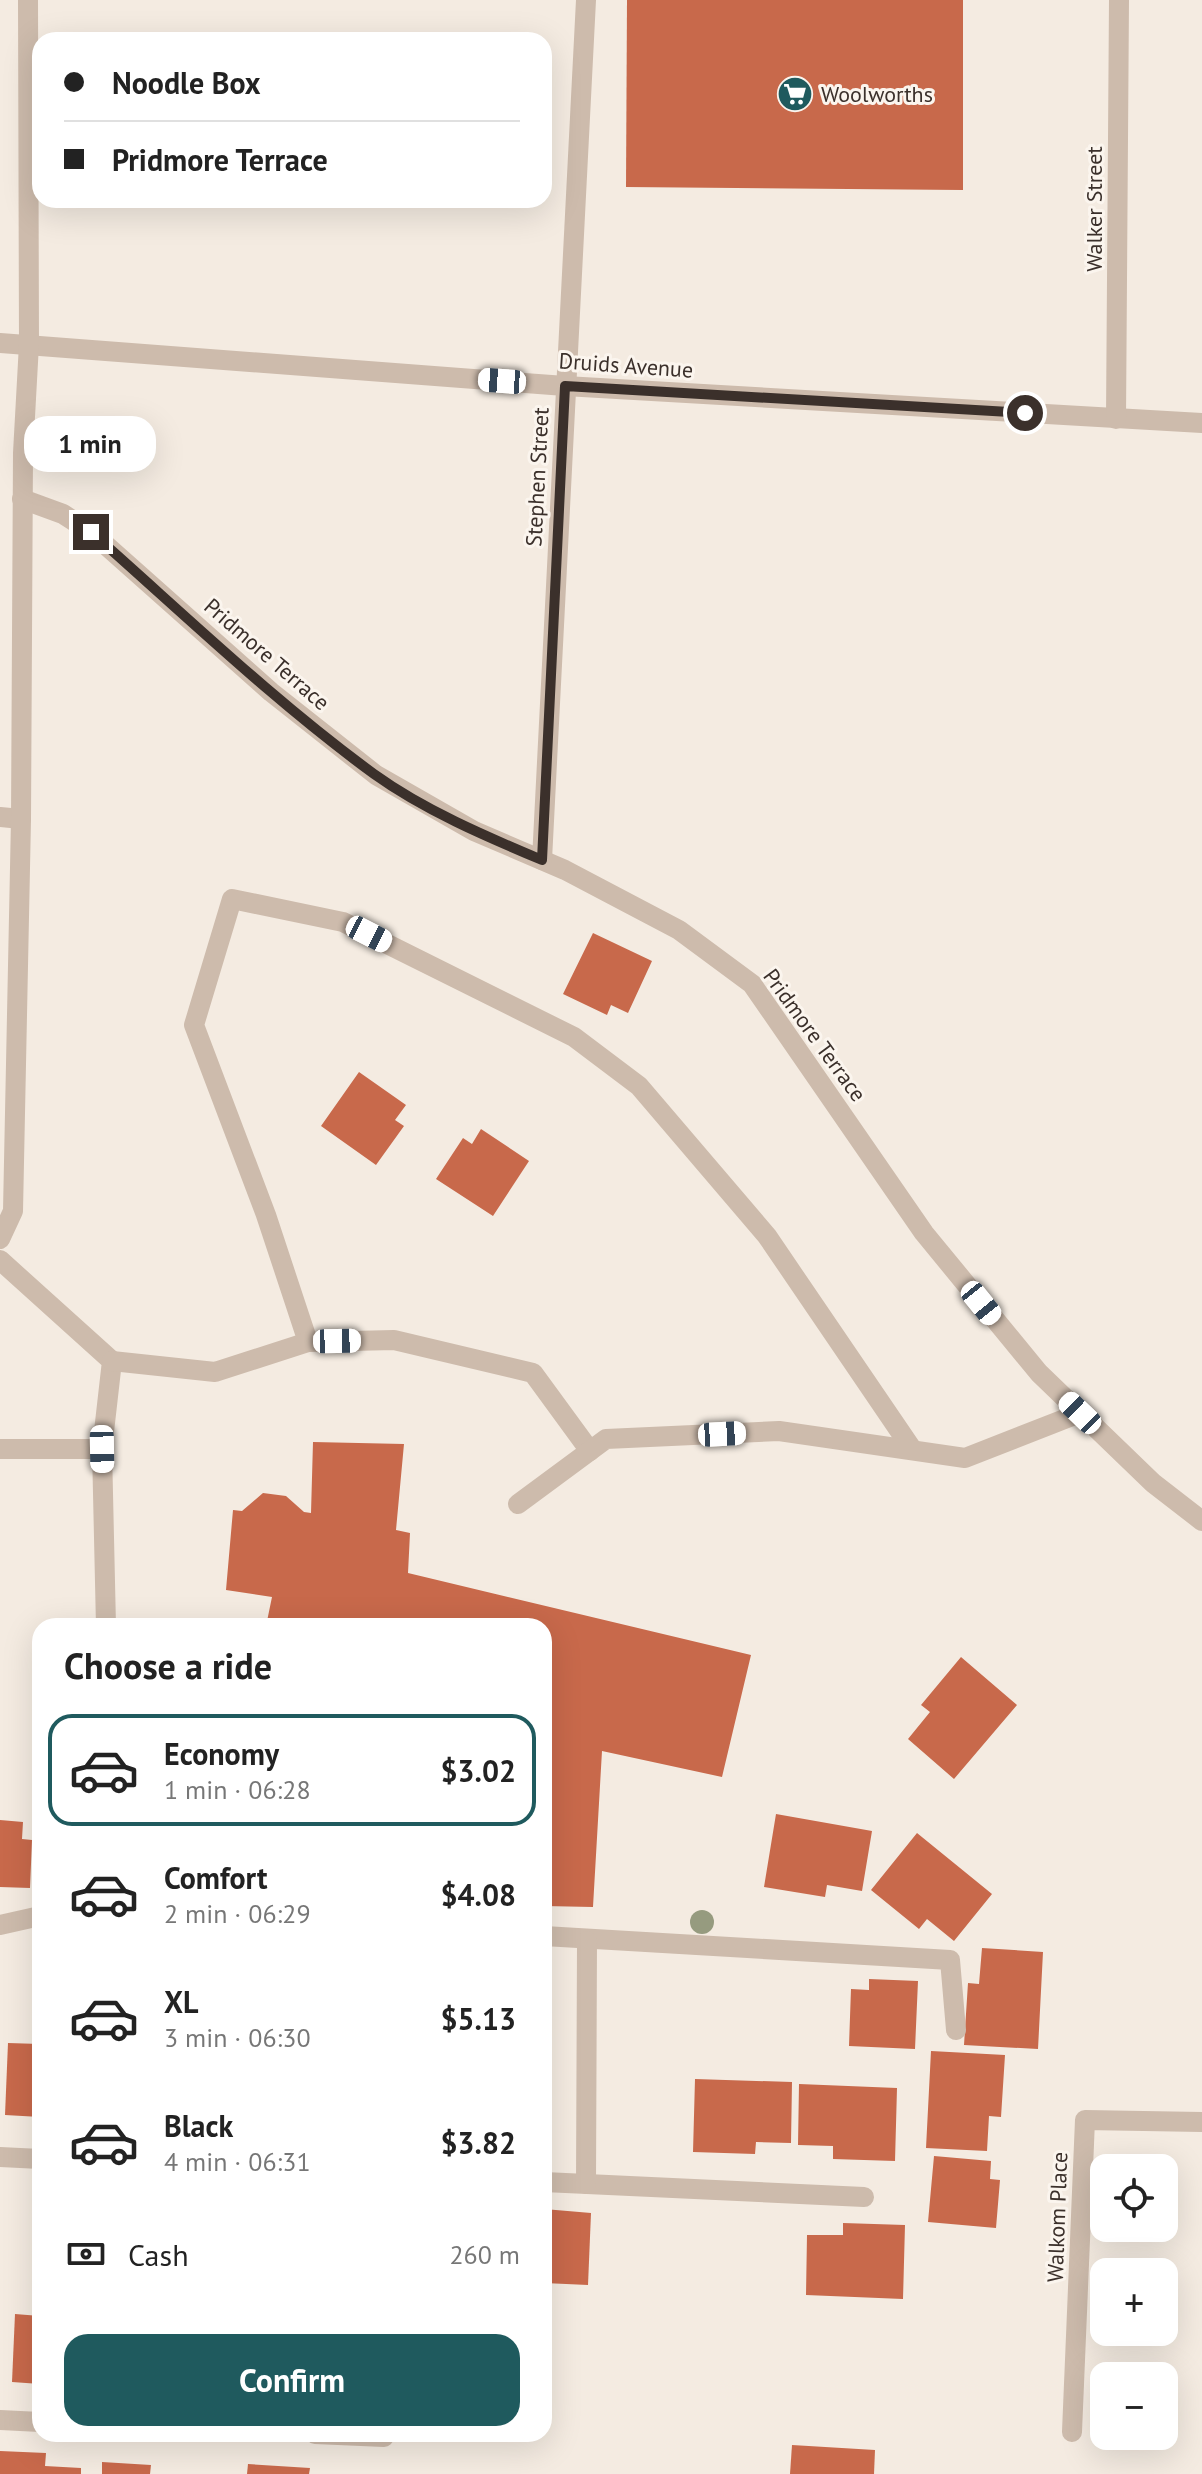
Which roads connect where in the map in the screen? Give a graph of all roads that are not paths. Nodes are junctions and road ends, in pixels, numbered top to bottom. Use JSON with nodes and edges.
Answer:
{"nodes":[{"id":1,"x":28,"y":0,"type":"edge"},
{"id":2,"x":586,"y":0,"type":"edge"},
{"id":3,"x":1119,"y":0,"type":"edge"},
{"id":4,"x":0,"y":343,"type":"edge"},
{"id":5,"x":29,"y":344,"type":"junction"},
{"id":6,"x":565,"y":386,"type":"junction"},
{"id":7,"x":1116,"y":419,"type":"junction"},
{"id":8,"x":1202,"y":423,"type":"edge"},
{"id":9,"x":22,"y":499,"type":"junction"},
{"id":10,"x":0,"y":817,"type":"edge"},
{"id":11,"x":21,"y":819,"type":"junction"},
{"id":12,"x":542,"y":860,"type":"junction"},
{"id":13,"x":0,"y":1239,"type":"edge"},
{"id":14,"x":0,"y":1260,"type":"edge"},
{"id":15,"x":308,"y":1342,"type":"junction"},
{"id":16,"x":112,"y":1361,"type":"junction"},
{"id":17,"x":1080,"y":1413,"type":"junction"},
{"id":18,"x":0,"y":1449,"type":"edge"},
{"id":19,"x":102,"y":1449,"type":"junction"},
{"id":20,"x":912,"y":1449,"type":"junction"},
{"id":21,"x":590,"y":1451,"type":"junction"},
{"id":22,"x":518,"y":1504,"type":"dead end"},
{"id":23,"x":1202,"y":1521,"type":"edge"},
{"id":24,"x":106,"y":1618,"type":"edge"},
{"id":25,"x":32,"y":1918,"type":"edge"},
{"id":26,"x":0,"y":1925,"type":"edge"},
{"id":27,"x":552,"y":1937,"type":"edge"},
{"id":28,"x":587,"y":1941,"type":"junction"},
{"id":29,"x":956,"y":2030,"type":"dead end"},
{"id":30,"x":1202,"y":2122,"type":"edge"},
{"id":31,"x":0,"y":2157,"type":"edge"},
{"id":32,"x":32,"y":2159,"type":"edge"},
{"id":33,"x":552,"y":2182,"type":"edge"},
{"id":34,"x":586,"y":2184,"type":"junction"},
{"id":35,"x":864,"y":2197,"type":"dead end"},
{"id":36,"x":0,"y":2420,"type":"edge"},
{"id":37,"x":32,"y":2422,"type":"edge"},
{"id":38,"x":1072,"y":2432,"type":"dead end"}],
"edges":[{"from":1,"to":5,"type":"street"},
{"from":2,"to":6,"type":"street","name":"Stephen Street"},
{"from":3,"to":7,"type":"street","name":"Walker Street"},
{"from":4,"to":5,"type":"street","name":"Druids Avenue"},
{"from":5,"to":6,"type":"street","name":"Druids Avenue"},
{"from":5,"to":9,"type":"street"},
{"from":6,"to":7,"type":"street","name":"Druids Avenue"},
{"from":6,"to":12,"type":"street","name":"Stephen Street"},
{"from":7,"to":8,"type":"street","name":"Druids Avenue"},
{"from":9,"to":11,"type":"street"},
{"from":9,"to":12,"type":"street","name":"Pridmore Terrace"},
{"from":10,"to":11,"type":"street"},
{"from":11,"to":13,"type":"street"},
{"from":12,"to":17,"type":"street","name":"Pridmore Terrace"},
{"from":14,"to":16,"type":"street"},
{"from":15,"to":16,"type":"street"},
{"from":15,"to":20,"type":"street"},
{"from":15,"to":21,"type":"street"},
{"from":16,"to":19,"type":"street"},
{"from":17,"to":20,"type":"street"},
{"from":17,"to":23,"type":"street","name":"Pridmore Terrace"},
{"from":18,"to":19,"type":"street"},
{"from":19,"to":24,"type":"street"},
{"from":20,"to":21,"type":"street"},
{"from":21,"to":22,"type":"street"},
{"from":25,"to":26,"type":"street"},
{"from":27,"to":28,"type":"street"},
{"from":28,"to":29,"type":"street"},
{"from":28,"to":34,"type":"street"},
{"from":30,"to":38,"type":"street","name":"Walkom Place"},
{"from":31,"to":32,"type":"street"},
{"from":33,"to":34,"type":"street"},
{"from":34,"to":35,"type":"street"},
{"from":36,"to":37,"type":"street"}]}
